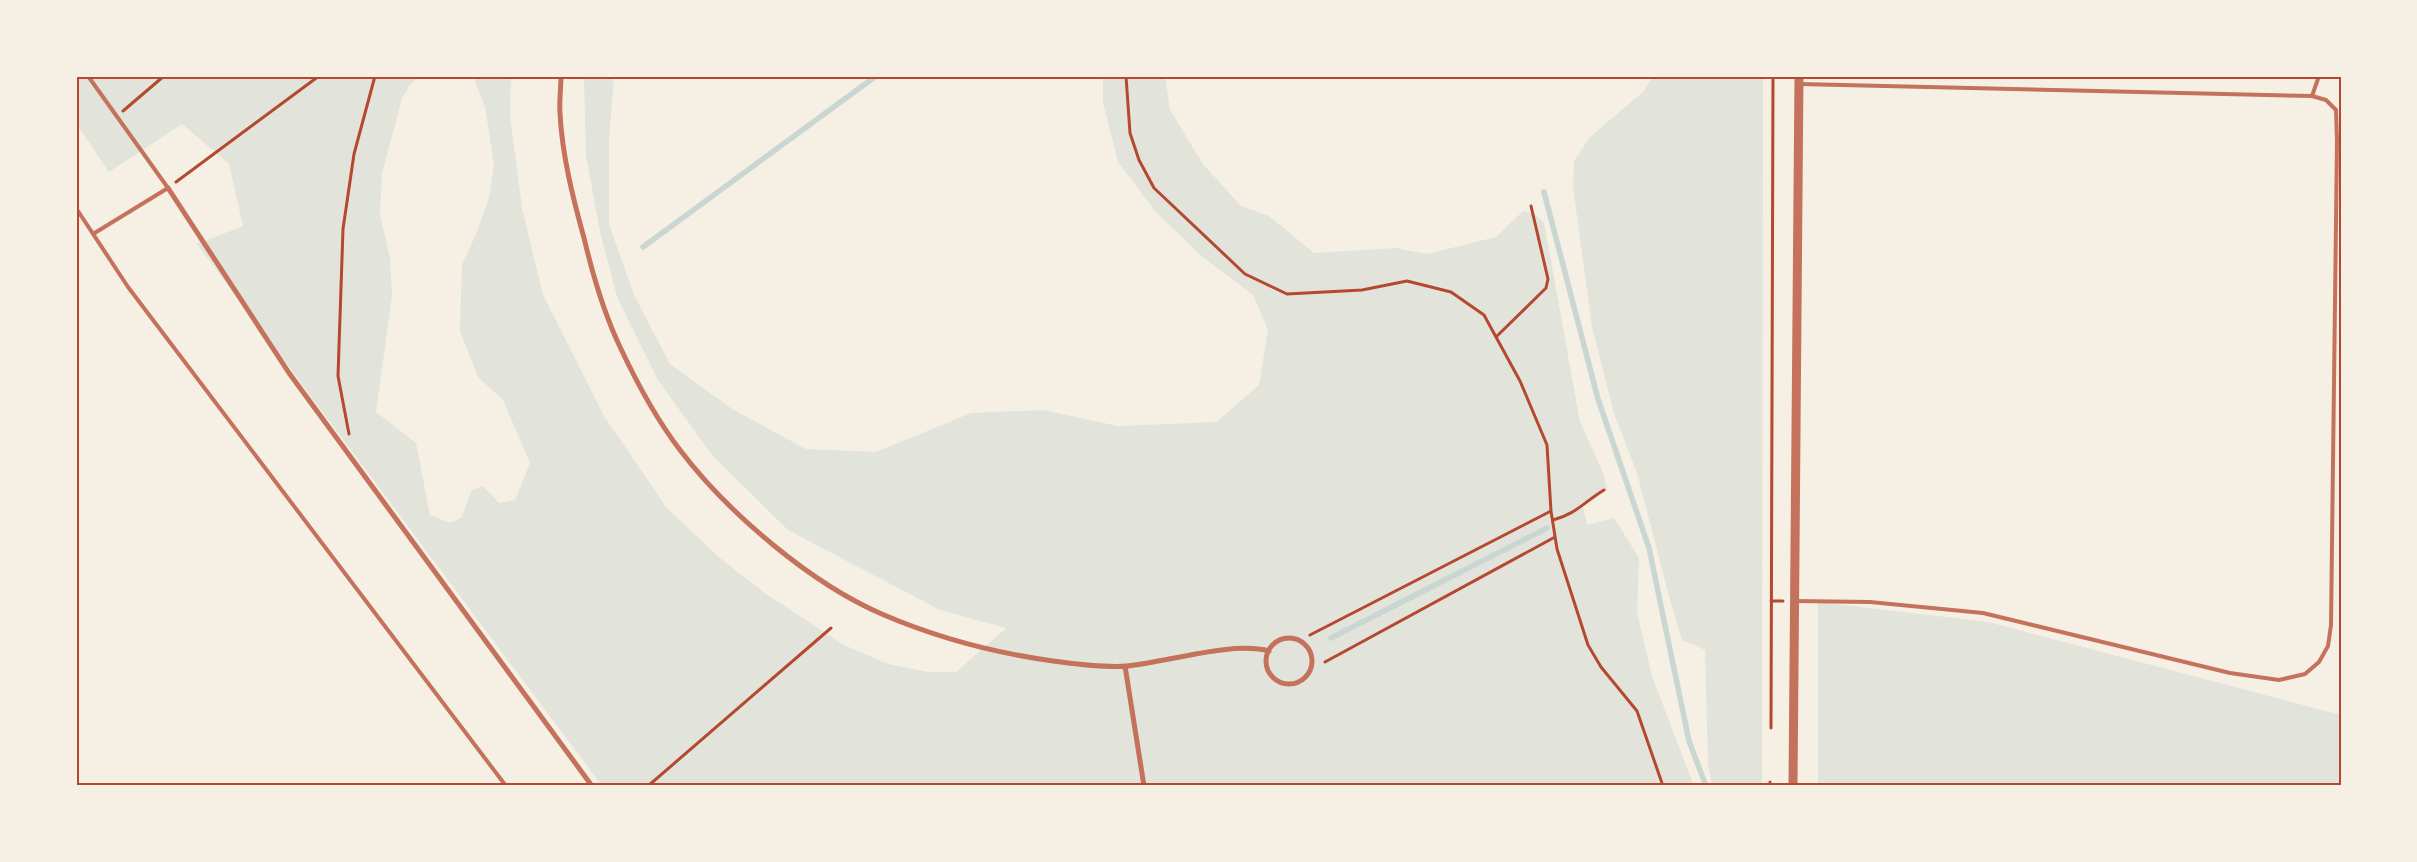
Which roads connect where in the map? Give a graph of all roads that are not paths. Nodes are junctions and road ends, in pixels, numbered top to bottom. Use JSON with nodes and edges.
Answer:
{"nodes":[{"id":1,"x":88,"y":76,"type":"edge"},
{"id":2,"x":561,"y":76,"type":"edge"},
{"id":3,"x":2319,"y":76,"type":"edge"},
{"id":4,"x":1799,"y":80,"type":"edge"},
{"id":5,"x":2312,"y":96,"type":"junction"},
{"id":6,"x":168,"y":188,"type":"junction"},
{"id":7,"x":76,"y":208,"type":"edge"},
{"id":8,"x":93,"y":234,"type":"junction"},
{"id":9,"x":1794,"y":601,"type":"junction"},
{"id":10,"x":1269,"y":652,"type":"junction"},
{"id":11,"x":1125,"y":666,"type":"junction"},
{"id":12,"x":506,"y":786,"type":"edge"},
{"id":13,"x":592,"y":786,"type":"edge"},
{"id":14,"x":1144,"y":786,"type":"edge"},
{"id":15,"x":1793,"y":786,"type":"edge"}],
"edges":[{"from":1,"to":6,"type":"lane"},
{"from":2,"to":11,"type":"street"},
{"from":3,"to":5,"type":"lane"},
{"from":4,"to":5,"type":"lane"},
{"from":4,"to":9,"type":"street"},
{"from":5,"to":9,"type":"lane"},
{"from":6,"to":8,"type":"lane"},
{"from":6,"to":13,"type":"street"},
{"from":7,"to":8,"type":"lane"},
{"from":8,"to":12,"type":"lane"},
{"from":9,"to":15,"type":"street"},
{"from":10,"to":10,"type":"street"},
{"from":10,"to":11,"type":"street"},
{"from":11,"to":14,"type":"street"}]}
